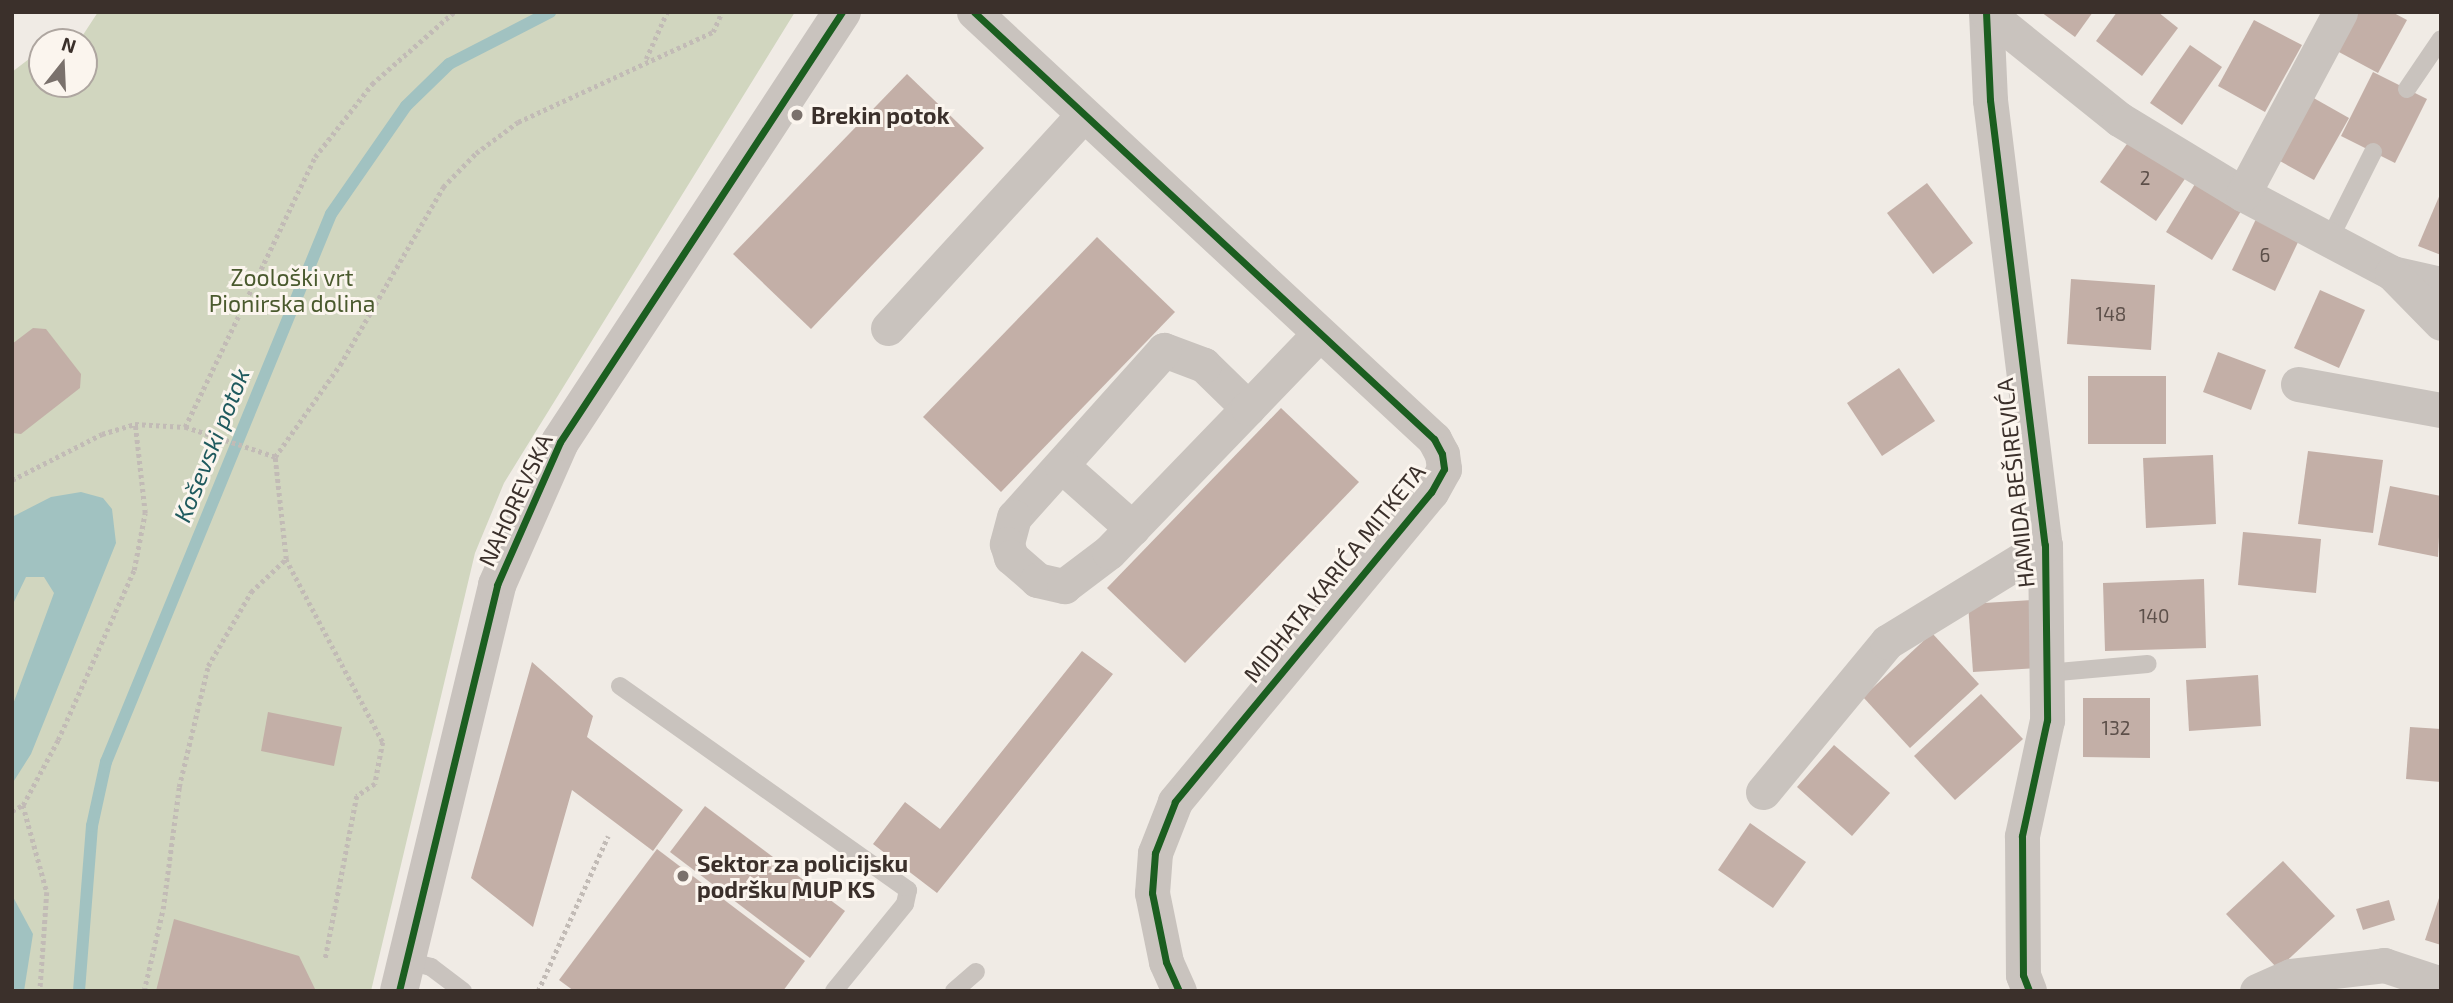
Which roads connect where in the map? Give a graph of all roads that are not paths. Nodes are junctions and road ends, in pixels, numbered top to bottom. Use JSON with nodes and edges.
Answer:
{"nodes":[{"id":1,"x":842,"y":12,"type":"edge"},
{"id":2,"x":974,"y":12,"type":"edge"},
{"id":3,"x":1986,"y":12,"type":"edge"},
{"id":4,"x":2340,"y":12,"type":"edge"},
{"id":5,"x":2441,"y":39,"type":"edge"},
{"id":6,"x":2407,"y":89,"type":"dead end"},
{"id":7,"x":1082,"y":116,"type":"junction"},
{"id":8,"x":2373,"y":152,"type":"dead end"},
{"id":9,"x":2243,"y":194,"type":"junction"},
{"id":10,"x":2331,"y":236,"type":"junction"},
{"id":11,"x":2392,"y":273,"type":"junction"},
{"id":12,"x":2441,"y":284,"type":"edge"},
{"id":13,"x":2441,"y":323,"type":"edge"},
{"id":14,"x":888,"y":328,"type":"dead end"},
{"id":15,"x":1317,"y":336,"type":"junction"},
{"id":16,"x":2298,"y":384,"type":"dead end"},
{"id":17,"x":1248,"y":408,"type":"junction"},
{"id":18,"x":2441,"y":410,"type":"edge"},
{"id":19,"x":1062,"y":466,"type":"junction"},
{"id":20,"x":1132,"y":528,"type":"junction"},
{"id":21,"x":2045,"y":545,"type":"junction"},
{"id":22,"x":2148,"y":664,"type":"dead end"},
{"id":23,"x":2047,"y":673,"type":"junction"},
{"id":24,"x":620,"y":685,"type":"dead end"},
{"id":25,"x":1763,"y":792,"type":"dead end"},
{"id":26,"x":976,"y":972,"type":"dead end"},
{"id":27,"x":403,"y":976,"type":"edge"},
{"id":28,"x":2441,"y":984,"type":"edge"},
{"id":29,"x":463,"y":991,"type":"edge"},
{"id":30,"x":834,"y":991,"type":"edge"},
{"id":31,"x":954,"y":991,"type":"edge"},
{"id":32,"x":1180,"y":991,"type":"edge"},
{"id":33,"x":2029,"y":991,"type":"edge"},
{"id":34,"x":2257,"y":991,"type":"edge"}],
"edges":[{"from":1,"to":27,"type":"street","name":"NAHOREVSKA"},
{"from":2,"to":7,"type":"street","name":"MIDHATA KARIĆA MITKETA"},
{"from":3,"to":9,"type":"street"},
{"from":3,"to":21,"type":"street","name":"HAMIDA BEŠIREVIĆA"},
{"from":4,"to":9,"type":"street"},
{"from":5,"to":6,"type":"lane"},
{"from":7,"to":14,"type":"street"},
{"from":7,"to":15,"type":"street","name":"MIDHATA KARIĆA MITKETA"},
{"from":8,"to":10,"type":"lane"},
{"from":9,"to":10,"type":"street"},
{"from":10,"to":11,"type":"street"},
{"from":11,"to":12,"type":"street"},
{"from":11,"to":13,"type":"street"},
{"from":15,"to":17,"type":"street"},
{"from":15,"to":32,"type":"street","name":"MIDHATA KARIĆA MITKETA"},
{"from":16,"to":18,"type":"street"},
{"from":17,"to":19,"type":"street"},
{"from":17,"to":20,"type":"street"},
{"from":19,"to":20,"type":"street"},
{"from":19,"to":20,"type":"street"},
{"from":21,"to":23,"type":"street","name":"HAMIDA BEŠIREVIĆA"},
{"from":21,"to":25,"type":"street","name":"HAMIDA BEŠIREVIĆA"},
{"from":22,"to":23,"type":"lane"},
{"from":23,"to":33,"type":"street","name":"HAMIDA BEŠIREVIĆA"},
{"from":24,"to":30,"type":"lane"},
{"from":26,"to":31,"type":"lane"},
{"from":27,"to":29,"type":"lane"},
{"from":28,"to":34,"type":"street"}]}
